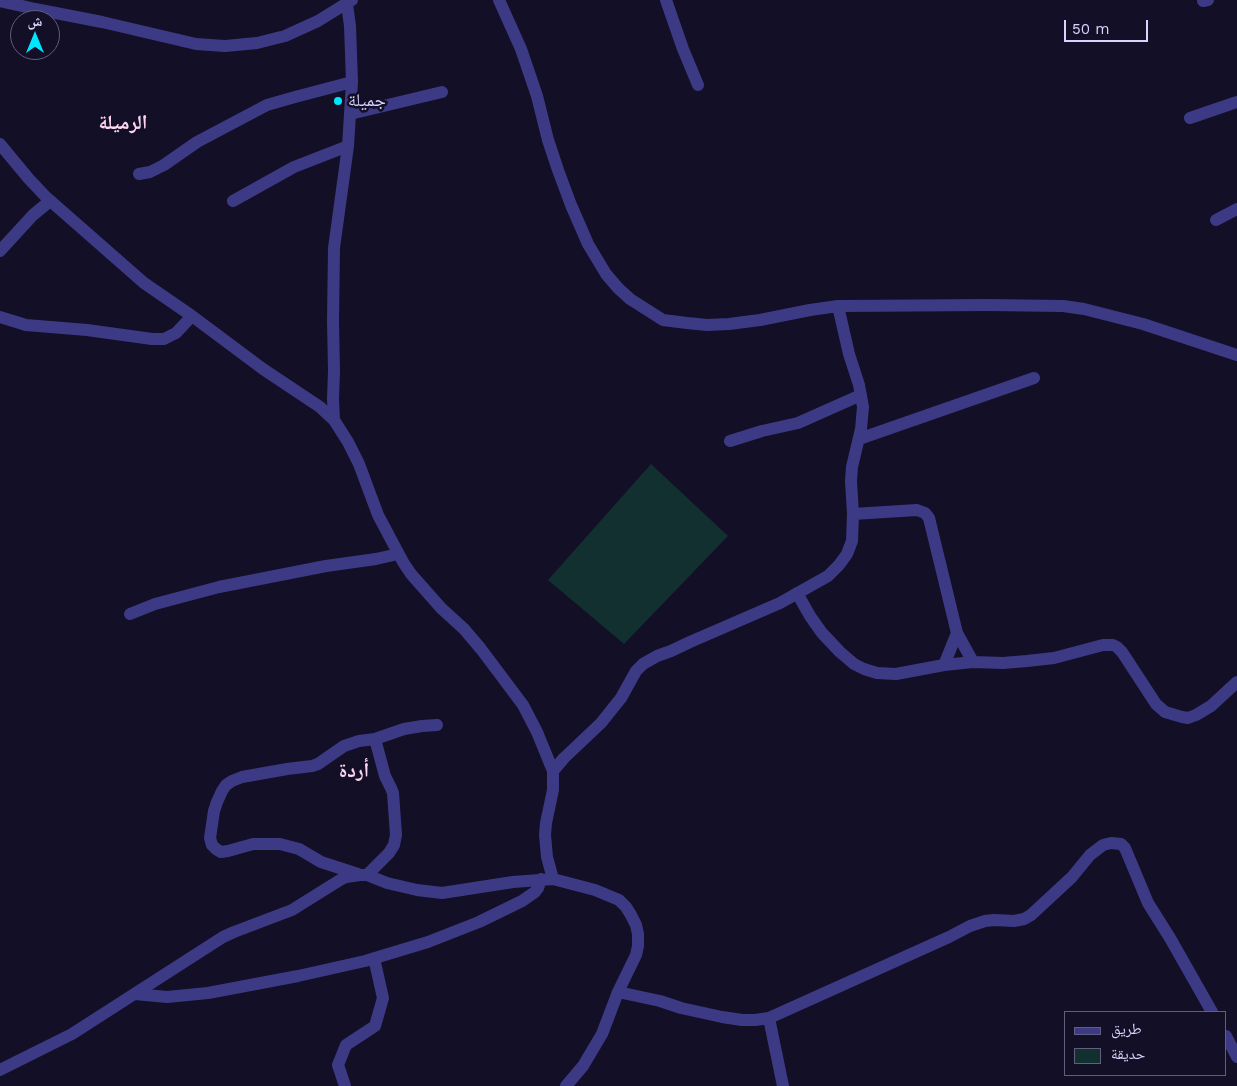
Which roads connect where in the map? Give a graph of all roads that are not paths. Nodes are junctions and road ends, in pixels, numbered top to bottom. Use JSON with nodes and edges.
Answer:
{"nodes":[{"id":1,"x":499,"y":0,"type":"edge"},
{"id":2,"x":666,"y":0,"type":"edge"},
{"id":3,"x":0,"y":1,"type":"edge"},
{"id":4,"x":349,"y":2,"type":"edge"},
{"id":5,"x":352,"y":82,"type":"junction"},
{"id":6,"x":698,"y":86,"type":"dead end"},
{"id":7,"x":442,"y":92,"type":"dead end"},
{"id":8,"x":1237,"y":102,"type":"edge"},
{"id":9,"x":350,"y":114,"type":"junction"},
{"id":10,"x":1190,"y":118,"type":"dead end"},
{"id":11,"x":0,"y":144,"type":"edge"},
{"id":12,"x":348,"y":146,"type":"junction"},
{"id":13,"x":139,"y":174,"type":"dead end"},
{"id":14,"x":50,"y":201,"type":"junction"},
{"id":15,"x":233,"y":201,"type":"dead end"},
{"id":16,"x":1237,"y":209,"type":"edge"},
{"id":17,"x":1216,"y":220,"type":"dead end"},
{"id":18,"x":0,"y":251,"type":"edge"},
{"id":19,"x":838,"y":306,"type":"junction"},
{"id":20,"x":192,"y":316,"type":"junction"},
{"id":21,"x":0,"y":317,"type":"edge"},
{"id":22,"x":1237,"y":355,"type":"edge"},
{"id":23,"x":1034,"y":378,"type":"dead end"},
{"id":24,"x":861,"y":395,"type":"junction"},
{"id":25,"x":334,"y":420,"type":"junction"},
{"id":26,"x":859,"y":439,"type":"junction"},
{"id":27,"x":730,"y":441,"type":"dead end"},
{"id":28,"x":853,"y":514,"type":"junction"},
{"id":29,"x":398,"y":554,"type":"junction"},
{"id":30,"x":797,"y":593,"type":"junction"},
{"id":31,"x":130,"y":614,"type":"dead end"},
{"id":32,"x":957,"y":633,"type":"junction"},
{"id":33,"x":973,"y":662,"type":"junction"},
{"id":34,"x":944,"y":665,"type":"junction"},
{"id":35,"x":1237,"y":682,"type":"edge"},
{"id":36,"x":437,"y":725,"type":"dead end"},
{"id":37,"x":375,"y":738,"type":"junction"},
{"id":38,"x":553,"y":771,"type":"junction"},
{"id":39,"x":363,"y":875,"type":"junction"},
{"id":40,"x":547,"y":879,"type":"junction"},
{"id":41,"x":374,"y":958,"type":"junction"},
{"id":42,"x":618,"y":992,"type":"junction"},
{"id":43,"x":135,"y":994,"type":"junction"},
{"id":44,"x":1211,"y":1011,"type":"edge"},
{"id":45,"x":769,"y":1018,"type":"junction"},
{"id":46,"x":1227,"y":1038,"type":"edge"},
{"id":47,"x":1237,"y":1057,"type":"edge"},
{"id":48,"x":0,"y":1070,"type":"edge"},
{"id":49,"x":345,"y":1086,"type":"edge"},
{"id":50,"x":566,"y":1086,"type":"edge"},
{"id":51,"x":783,"y":1086,"type":"edge"}],
"edges":[{"from":1,"to":19,"type":"street"},
{"from":2,"to":6,"type":"street"},
{"from":3,"to":4,"type":"street"},
{"from":4,"to":5,"type":"street"},
{"from":5,"to":9,"type":"street"},
{"from":5,"to":13,"type":"street"},
{"from":7,"to":9,"type":"street"},
{"from":8,"to":10,"type":"street"},
{"from":9,"to":12,"type":"street"},
{"from":11,"to":14,"type":"street"},
{"from":12,"to":15,"type":"street"},
{"from":12,"to":25,"type":"street"},
{"from":14,"to":18,"type":"street"},
{"from":14,"to":20,"type":"street"},
{"from":16,"to":17,"type":"street"},
{"from":19,"to":22,"type":"street"},
{"from":19,"to":24,"type":"street"},
{"from":20,"to":21,"type":"street"},
{"from":20,"to":25,"type":"street"},
{"from":23,"to":26,"type":"street"},
{"from":24,"to":26,"type":"street"},
{"from":24,"to":27,"type":"street"},
{"from":25,"to":29,"type":"street"},
{"from":26,"to":28,"type":"street"},
{"from":28,"to":30,"type":"street"},
{"from":28,"to":32,"type":"street"},
{"from":29,"to":31,"type":"street"},
{"from":29,"to":38,"type":"street"},
{"from":30,"to":34,"type":"street"},
{"from":30,"to":38,"type":"street"},
{"from":32,"to":33,"type":"street"},
{"from":32,"to":34,"type":"street"},
{"from":33,"to":34,"type":"street"},
{"from":33,"to":35,"type":"street"},
{"from":36,"to":37,"type":"street"},
{"from":37,"to":39,"type":"street"},
{"from":37,"to":39,"type":"street"},
{"from":38,"to":40,"type":"street"},
{"from":39,"to":40,"type":"street"},
{"from":39,"to":43,"type":"street"},
{"from":40,"to":41,"type":"street"},
{"from":40,"to":42,"type":"street"},
{"from":41,"to":43,"type":"street"},
{"from":41,"to":49,"type":"street"},
{"from":42,"to":45,"type":"street"},
{"from":42,"to":50,"type":"street"},
{"from":43,"to":48,"type":"street"},
{"from":44,"to":45,"type":"street"},
{"from":45,"to":51,"type":"street"},
{"from":46,"to":47,"type":"street"}]}
